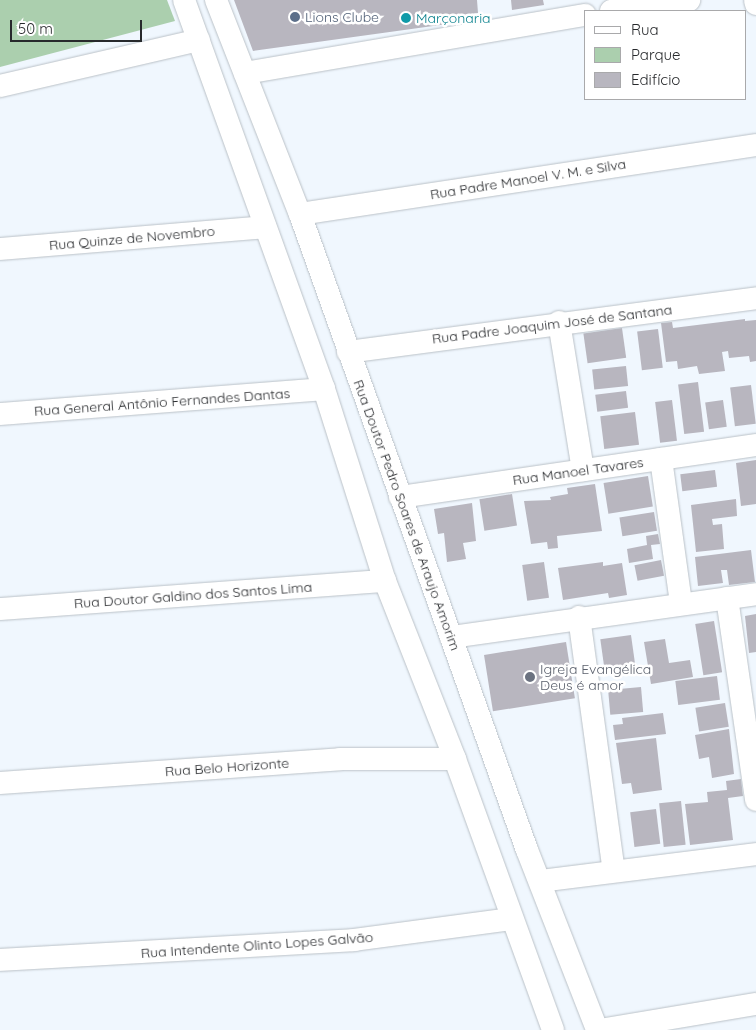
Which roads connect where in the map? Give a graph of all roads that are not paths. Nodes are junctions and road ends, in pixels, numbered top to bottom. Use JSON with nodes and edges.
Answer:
{"nodes":[{"id":1,"x":184,"y":0,"type":"edge"},
{"id":2,"x":216,"y":0,"type":"edge"},
{"id":3,"x":688,"y":0,"type":"edge"},
{"id":4,"x":755,"y":0,"type":"edge"},
{"id":5,"x":756,"y":4,"type":"edge"},
{"id":6,"x":618,"y":10,"type":"edge"},
{"id":7,"x":570,"y":11,"type":"edge"},
{"id":8,"x":198,"y":40,"type":"junction"},
{"id":9,"x":245,"y":73,"type":"junction"},
{"id":10,"x":0,"y":86,"type":"edge"},
{"id":11,"x":756,"y":145,"type":"edge"},
{"id":12,"x":300,"y":214,"type":"junction"},
{"id":13,"x":265,"y":227,"type":"junction"},
{"id":14,"x":0,"y":249,"type":"edge"},
{"id":15,"x":324,"y":288,"type":"junction"},
{"id":16,"x":756,"y":298,"type":"edge"},
{"id":17,"x":291,"y":302,"type":"junction"},
{"id":18,"x":559,"y":322,"type":"junction"},
{"id":19,"x":348,"y":352,"type":"junction"},
{"id":20,"x":324,"y":389,"type":"junction"},
{"id":21,"x":0,"y":414,"type":"edge"},
{"id":22,"x":756,"y":445,"type":"edge"},
{"id":23,"x":661,"y":459,"type":"junction"},
{"id":24,"x":583,"y":470,"type":"junction"},
{"id":25,"x":400,"y":497,"type":"junction"},
{"id":26,"x":385,"y":580,"type":"junction"},
{"id":27,"x":756,"y":594,"type":"edge"},
{"id":28,"x":727,"y":598,"type":"junction"},
{"id":29,"x":681,"y":604,"type":"junction"},
{"id":30,"x":0,"y":609,"type":"edge"},
{"id":31,"x":578,"y":617,"type":"junction"},
{"id":32,"x":451,"y":637,"type":"junction"},
{"id":33,"x":455,"y":759,"type":"junction"},
{"id":34,"x":0,"y":783,"type":"edge"},
{"id":35,"x":756,"y":800,"type":"edge"},
{"id":36,"x":528,"y":850,"type":"junction"},
{"id":37,"x":756,"y":854,"type":"edge"},
{"id":38,"x":491,"y":857,"type":"junction"},
{"id":39,"x":614,"y":871,"type":"junction"},
{"id":40,"x":540,"y":881,"type":"junction"},
{"id":41,"x":512,"y":919,"type":"junction"},
{"id":42,"x":0,"y":960,"type":"edge"},
{"id":43,"x":756,"y":1004,"type":"edge"},
{"id":44,"x":553,"y":1030,"type":"edge"},
{"id":45,"x":599,"y":1030,"type":"edge"}],
"edges":[{"from":1,"to":8,"type":"street"},
{"from":2,"to":9,"type":"street","name":"Rua Doutor Pedro Soares de Araujo Amorim"},
{"from":3,"to":6,"type":"street"},
{"from":4,"to":5,"type":"street"},
{"from":7,"to":9,"type":"street"},
{"from":8,"to":10,"type":"street"},
{"from":8,"to":13,"type":"street"},
{"from":9,"to":12,"type":"street","name":"Rua Doutor Pedro Soares de Araujo Amorim"},
{"from":11,"to":12,"type":"street","name":"Rua Padre Manoel V. M. e Silva"},
{"from":12,"to":15,"type":"street","name":"Rua Doutor Pedro Soares de Araujo Amorim"},
{"from":13,"to":14,"type":"street","name":"Rua Quinze de Novembro"},
{"from":13,"to":17,"type":"street"},
{"from":15,"to":17,"type":"street"},
{"from":15,"to":19,"type":"street","name":"Rua Doutor Pedro Soares de Araujo Amorim"},
{"from":16,"to":18,"type":"street","name":"Rua Padre Joaquim José de Santana"},
{"from":17,"to":20,"type":"street"},
{"from":18,"to":19,"type":"street","name":"Rua Padre Joaquim José de Santana"},
{"from":18,"to":24,"type":"street"},
{"from":19,"to":25,"type":"street","name":"Rua Doutor Pedro Soares de Araujo Amorim"},
{"from":20,"to":21,"type":"street","name":"Rua General Antônio Fernandes Dantas"},
{"from":20,"to":26,"type":"street"},
{"from":22,"to":23,"type":"street","name":"Rua Manoel Tavares"},
{"from":23,"to":24,"type":"street","name":"Rua Manoel Tavares"},
{"from":23,"to":29,"type":"street"},
{"from":24,"to":25,"type":"street","name":"Rua Manoel Tavares"},
{"from":25,"to":32,"type":"street","name":"Rua Doutor Pedro Soares de Araujo Amorim"},
{"from":26,"to":30,"type":"street","name":"Rua Doutor Galdino dos Santos Lima"},
{"from":26,"to":33,"type":"street"},
{"from":27,"to":28,"type":"street"},
{"from":28,"to":29,"type":"street"},
{"from":28,"to":35,"type":"street"},
{"from":29,"to":31,"type":"street"},
{"from":31,"to":32,"type":"street"},
{"from":31,"to":39,"type":"street"},
{"from":32,"to":36,"type":"street","name":"Rua Doutor Pedro Soares de Araujo Amorim"},
{"from":33,"to":34,"type":"street","name":"Rua Belo Horizonte"},
{"from":33,"to":38,"type":"street"},
{"from":36,"to":38,"type":"street"},
{"from":36,"to":40,"type":"street","name":"Rua Doutor Pedro Soares de Araujo Amorim"},
{"from":37,"to":39,"type":"street"},
{"from":38,"to":41,"type":"street"},
{"from":39,"to":40,"type":"street"},
{"from":40,"to":45,"type":"street","name":"Rua Doutor Pedro Soares de Araujo Amorim"},
{"from":41,"to":42,"type":"street","name":"Rua Intendente Olinto Lopes Galvão"},
{"from":41,"to":44,"type":"street"},
{"from":43,"to":45,"type":"street"}]}
